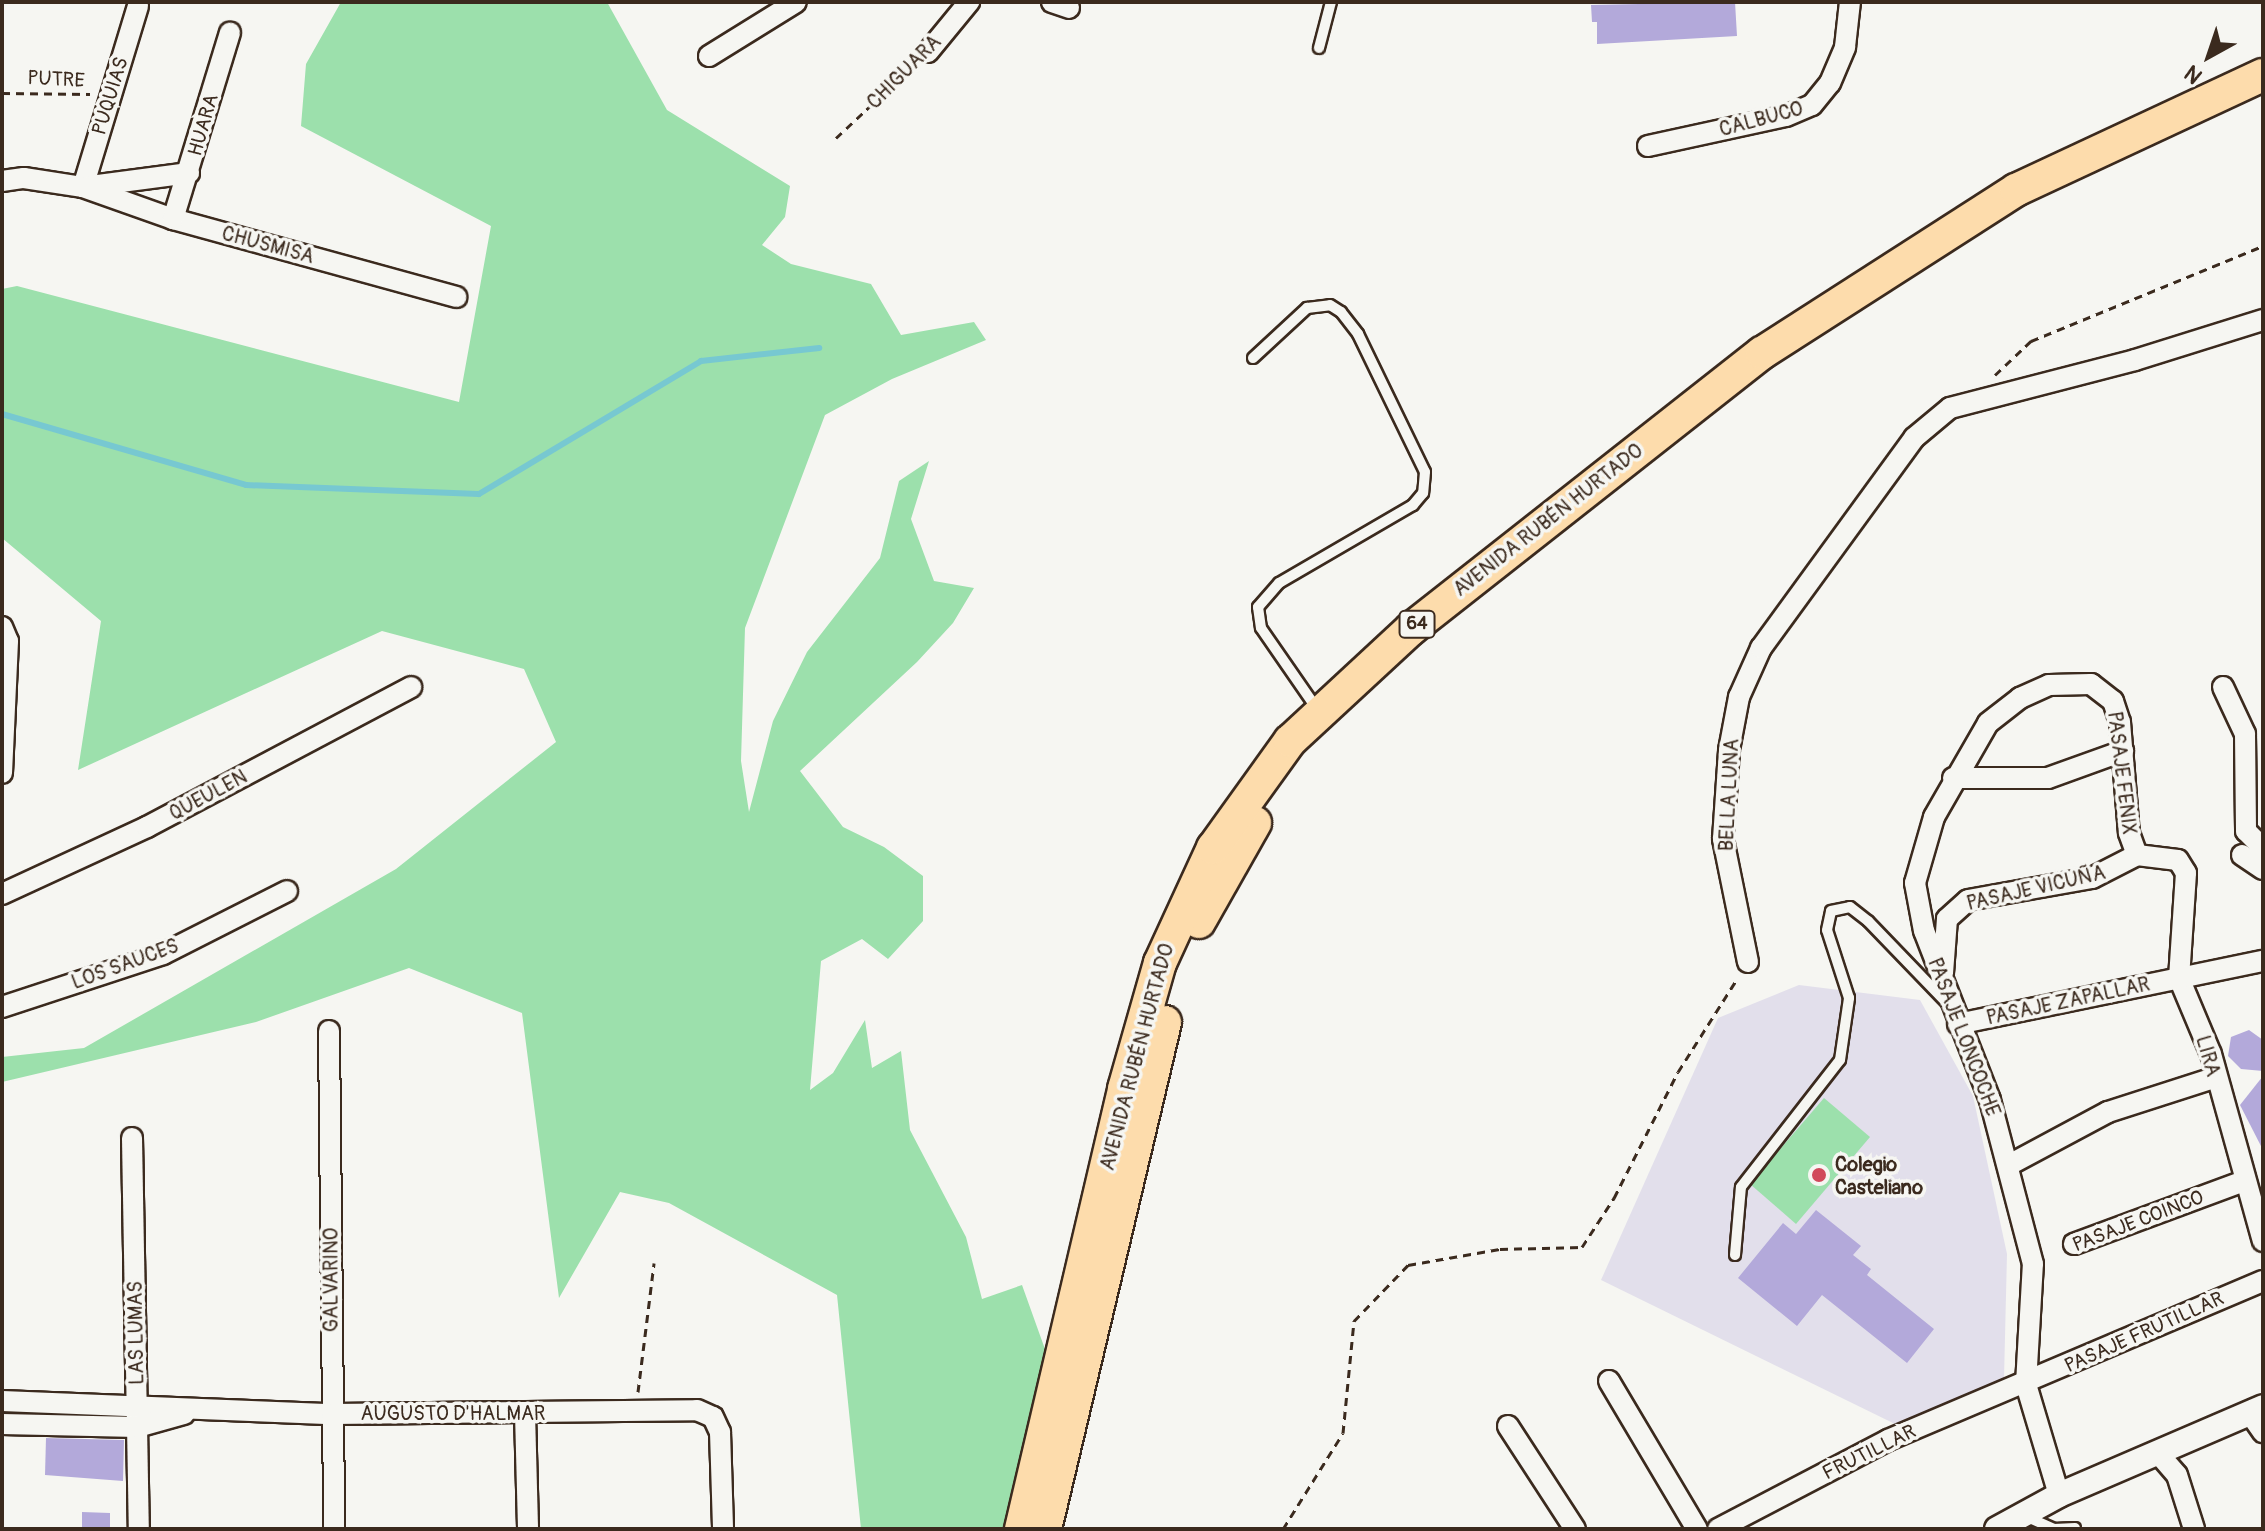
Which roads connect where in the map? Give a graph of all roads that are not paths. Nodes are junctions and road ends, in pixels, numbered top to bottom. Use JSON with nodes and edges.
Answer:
{"nodes":[{"id":1,"x":796,"y":2,"type":"edge"},
{"id":2,"x":969,"y":2,"type":"edge"},
{"id":3,"x":1331,"y":2,"type":"edge"},
{"id":4,"x":1850,"y":2,"type":"edge"},
{"id":5,"x":138,"y":6,"type":"dead end"},
{"id":6,"x":230,"y":32,"type":"dead end"},
{"id":7,"x":1319,"y":48,"type":"dead end"},
{"id":8,"x":928,"y":52,"type":"road end"},
{"id":9,"x":709,"y":56,"type":"dead end"},
{"id":10,"x":2263,"y":75,"type":"edge"},
{"id":11,"x":2263,"y":97,"type":"edge"},
{"id":12,"x":1648,"y":146,"type":"dead end"},
{"id":13,"x":189,"y":173,"type":"junction"},
{"id":14,"x":2,"y":181,"type":"edge"},
{"id":15,"x":83,"y":187,"type":"junction"},
{"id":16,"x":173,"y":219,"type":"junction"},
{"id":17,"x":456,"y":297,"type":"dead end"},
{"id":18,"x":2263,"y":320,"type":"edge"},
{"id":19,"x":1253,"y":358,"type":"dead end"},
{"id":20,"x":2,"y":627,"type":"edge"},
{"id":21,"x":411,"y":687,"type":"dead end"},
{"id":22,"x":2223,"y":687,"type":"dead end"},
{"id":23,"x":2107,"y":692,"type":"joint"},
{"id":24,"x":1318,"y":711,"type":"junction"},
{"id":25,"x":2123,"y":751,"type":"junction"},
{"id":26,"x":2,"y":773,"type":"edge"},
{"id":27,"x":1953,"y":778,"type":"junction"},
{"id":28,"x":2263,"y":848,"type":"edge"},
{"id":29,"x":2137,"y":855,"type":"junction"},
{"id":30,"x":2242,"y":855,"type":"dead end"},
{"id":31,"x":2263,"y":869,"type":"edge"},
{"id":32,"x":287,"y":891,"type":"dead end"},
{"id":33,"x":2,"y":894,"type":"edge"},
{"id":34,"x":2263,"y":961,"type":"edge"},
{"id":35,"x":1748,"y":962,"type":"road end"},
{"id":36,"x":2179,"y":978,"type":"junction"},
{"id":37,"x":1943,"y":981,"type":"junction"},
{"id":38,"x":2,"y":1007,"type":"edge"},
{"id":39,"x":1955,"y":1016,"type":"junction"},
{"id":40,"x":329,"y":1031,"type":"dead end"},
{"id":41,"x":2214,"y":1078,"type":"junction"},
{"id":42,"x":132,"y":1138,"type":"dead end"},
{"id":43,"x":2009,"y":1165,"type":"junction"},
{"id":44,"x":2244,"y":1181,"type":"junction"},
{"id":45,"x":2263,"y":1241,"type":"edge"},
{"id":46,"x":2074,"y":1244,"type":"dead end"},
{"id":47,"x":1735,"y":1255,"type":"dead end"},
{"id":48,"x":2263,"y":1281,"type":"edge"},
{"id":49,"x":1609,"y":1381,"type":"dead end"},
{"id":50,"x":2026,"y":1384,"type":"junction"},
{"id":51,"x":2,"y":1401,"type":"edge"},
{"id":52,"x":138,"y":1403,"type":"junction"},
{"id":53,"x":191,"y":1412,"type":"junction"},
{"id":54,"x":525,"y":1413,"type":"junction"},
{"id":55,"x":332,"y":1414,"type":"junction"},
{"id":56,"x":2259,"y":1418,"type":"edge"},
{"id":57,"x":2,"y":1424,"type":"edge"},
{"id":58,"x":1508,"y":1426,"type":"dead end"},
{"id":59,"x":137,"y":1427,"type":"junction"},
{"id":60,"x":2157,"y":1452,"type":"junction"},
{"id":61,"x":2059,"y":1495,"type":"junction"},
{"id":62,"x":2005,"y":1524,"type":"edge"},
{"id":63,"x":2075,"y":1528,"type":"edge"},
{"id":64,"x":139,"y":1529,"type":"edge"},
{"id":65,"x":334,"y":1529,"type":"edge"},
{"id":66,"x":528,"y":1529,"type":"edge"},
{"id":67,"x":723,"y":1529,"type":"edge"},
{"id":68,"x":1021,"y":1529,"type":"edge"},
{"id":69,"x":1045,"y":1529,"type":"edge"},
{"id":70,"x":1575,"y":1529,"type":"edge"},
{"id":71,"x":1697,"y":1529,"type":"edge"},
{"id":72,"x":1718,"y":1529,"type":"edge"},
{"id":73,"x":2194,"y":1529,"type":"edge"}],
"edges":[{"from":1,"to":9,"type":"street"},
{"from":2,"to":8,"type":"street","name":"CHIGUARA"},
{"from":3,"to":7,"type":"lane"},
{"from":4,"to":12,"type":"street","name":"CALBUCO"},
{"from":5,"to":15,"type":"street","name":"PUQUIAS"},
{"from":6,"to":13,"type":"street","name":"HUARA"},
{"from":10,"to":24,"type":"highway","name":"AVENIDA RUBÉN HURTADO","number":"64"},
{"from":11,"to":69,"type":"highway","name":"AVENIDA RUBÉN HURTADO","number":"64"},
{"from":13,"to":15,"type":"street","name":"CHUSMISA"},
{"from":13,"to":16,"type":"street","name":"HUARA"},
{"from":14,"to":15,"type":"street","name":"CHUSMISA"},
{"from":15,"to":16,"type":"street","name":"CHUSMISA"},
{"from":16,"to":17,"type":"street","name":"CHUSMISA"},
{"from":18,"to":35,"type":"street","name":"BELLA LUNA"},
{"from":19,"to":24,"type":"lane"},
{"from":20,"to":26,"type":"street"},
{"from":21,"to":33,"type":"street","name":"QUEULEN"},
{"from":22,"to":28,"type":"street"},
{"from":23,"to":25,"type":"street","name":"PASAJE FENIX"},
{"from":23,"to":27,"type":"street","name":"PASAJE LONCOCHE"},
{"from":24,"to":68,"type":"highway","name":"AVENIDA RUBÉN HURTADO","number":"64"},
{"from":25,"to":27,"type":"street"},
{"from":25,"to":29,"type":"street","name":"PASAJE FENIX"},
{"from":27,"to":37,"type":"street","name":"PASAJE LONCOCHE"},
{"from":29,"to":36,"type":"street","name":"LIRA"},
{"from":29,"to":37,"type":"street","name":"PASAJE VICUÑA"},
{"from":30,"to":31,"type":"street"},
{"from":32,"to":38,"type":"street","name":"LOS SAUCES"},
{"from":34,"to":36,"type":"street","name":"PASAJE ZAPALLAR"},
{"from":36,"to":39,"type":"street","name":"PASAJE ZAPALLAR"},
{"from":36,"to":41,"type":"street","name":"LIRA"},
{"from":37,"to":39,"type":"street","name":"PASAJE LONCOCHE"},
{"from":39,"to":43,"type":"street","name":"PASAJE LONCOCHE"},
{"from":39,"to":47,"type":"lane"},
{"from":40,"to":55,"type":"street","name":"GALVARINO"},
{"from":41,"to":43,"type":"street"},
{"from":41,"to":44,"type":"street","name":"LIRA"},
{"from":42,"to":52,"type":"street","name":"LAS LUMAS"},
{"from":43,"to":50,"type":"street","name":"PASAJE LONCOCHE"},
{"from":44,"to":45,"type":"street","name":"LIRA"},
{"from":44,"to":46,"type":"street","name":"PASAJE COINCO"},
{"from":48,"to":50,"type":"street","name":"PASAJE FRUTILLAR"},
{"from":49,"to":71,"type":"street"},
{"from":50,"to":61,"type":"street","name":"PASAJE LONCOCHE"},
{"from":50,"to":72,"type":"street","name":"FRUTILLAR"},
{"from":51,"to":52,"type":"street","name":"AUGUSTO D'HALMAR"},
{"from":52,"to":53,"type":"street","name":"AUGUSTO D'HALMAR"},
{"from":52,"to":59,"type":"street","name":"LAS LUMAS"},
{"from":53,"to":55,"type":"street","name":"AUGUSTO D'HALMAR"},
{"from":53,"to":59,"type":"street","name":"AUGUSTO D'HALMAR"},
{"from":54,"to":55,"type":"street","name":"AUGUSTO D'HALMAR"},
{"from":54,"to":66,"type":"street"},
{"from":54,"to":67,"type":"street","name":"AUGUSTO D'HALMAR"},
{"from":55,"to":65,"type":"street","name":"GALVARINO"},
{"from":56,"to":60,"type":"street"},
{"from":57,"to":59,"type":"street","name":"AUGUSTO D'HALMAR"},
{"from":58,"to":70,"type":"street"},
{"from":59,"to":64,"type":"street","name":"LAS LUMAS"},
{"from":60,"to":61,"type":"street"},
{"from":60,"to":73,"type":"street"},
{"from":61,"to":62,"type":"street"},
{"from":62,"to":63,"type":"lane"}]}
